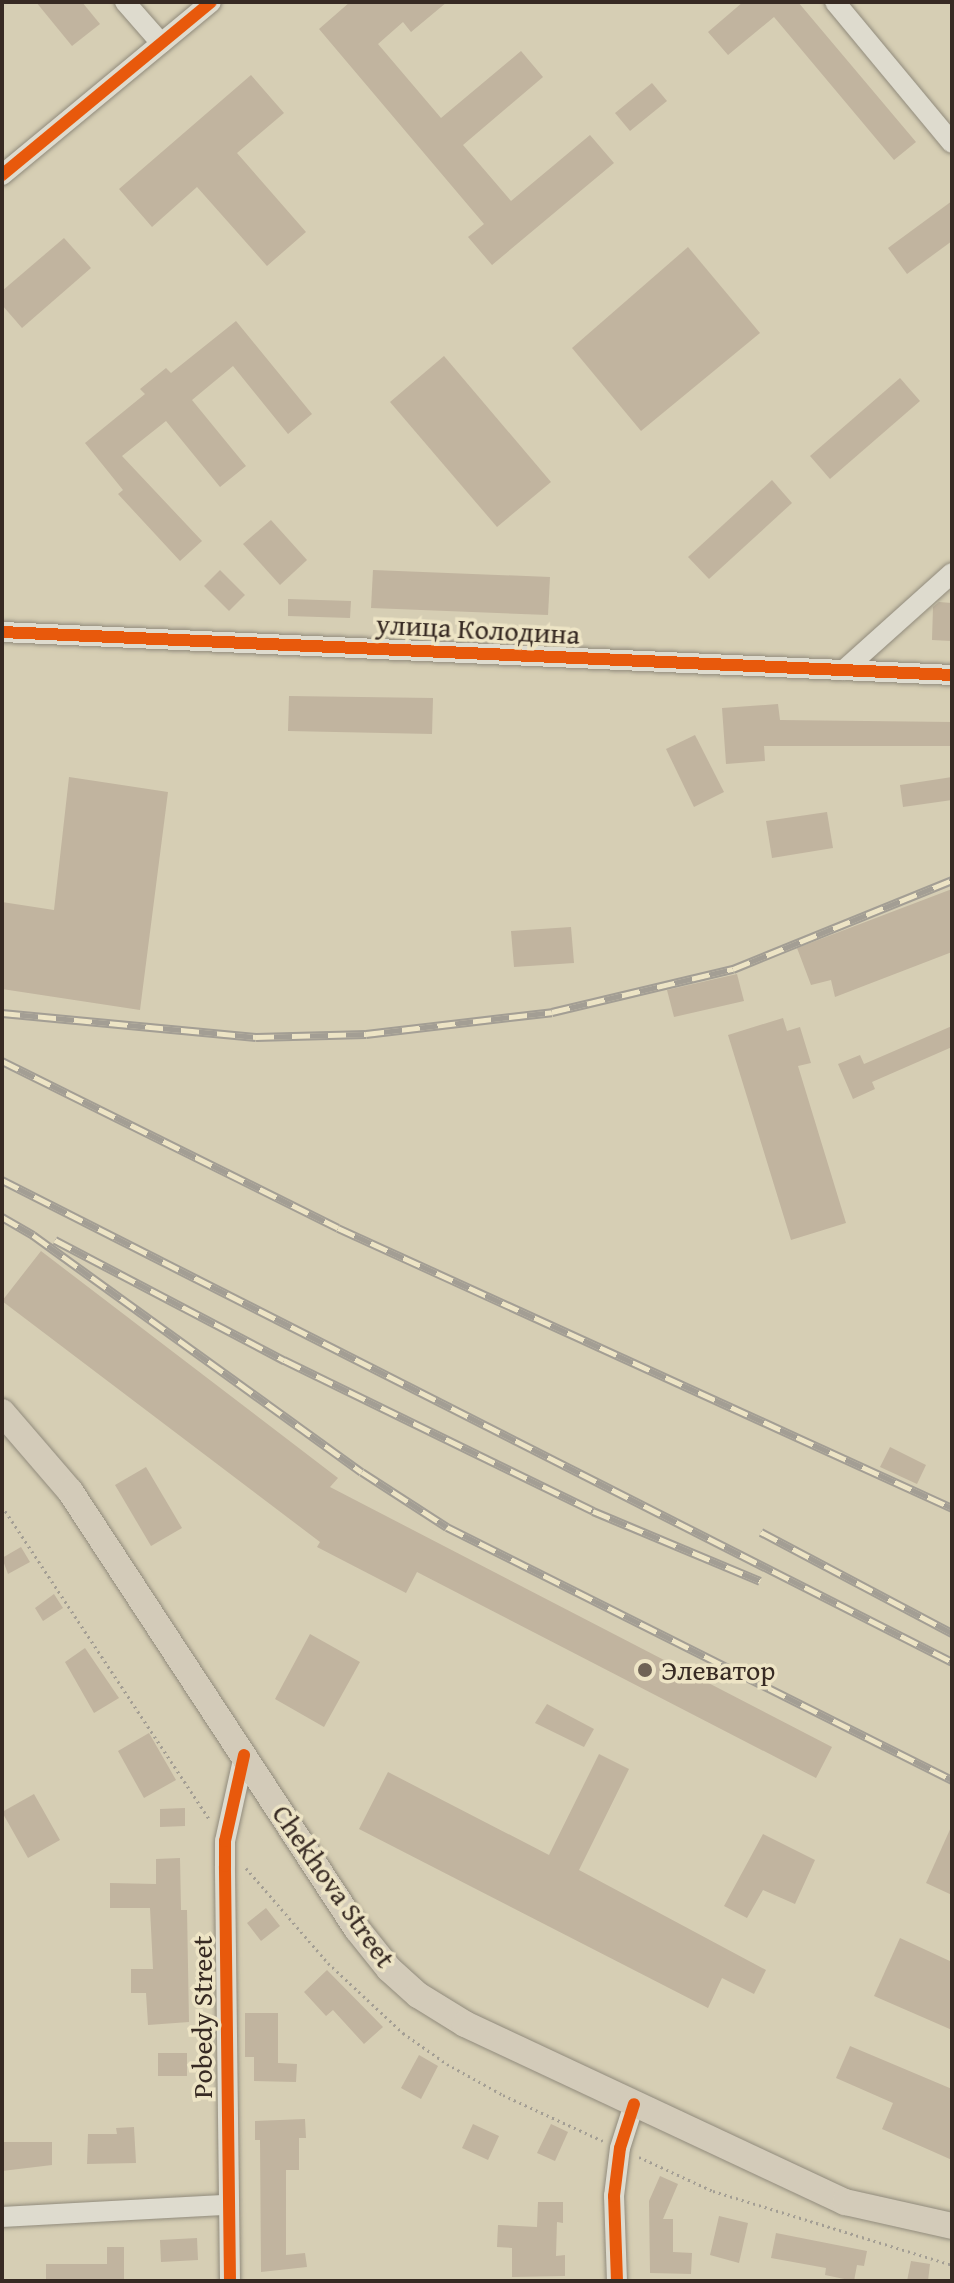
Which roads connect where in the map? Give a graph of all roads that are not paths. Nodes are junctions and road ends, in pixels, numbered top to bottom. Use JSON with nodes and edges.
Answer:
{"nodes":[{"id":1,"x":125,"y":2,"type":"edge"},
{"id":2,"x":211,"y":2,"type":"edge"},
{"id":3,"x":835,"y":2,"type":"edge"},
{"id":4,"x":161,"y":43,"type":"junction"},
{"id":5,"x":952,"y":143,"type":"edge"},
{"id":6,"x":2,"y":175,"type":"edge"},
{"id":7,"x":952,"y":573,"type":"edge"},
{"id":8,"x":2,"y":632,"type":"edge"},
{"id":9,"x":844,"y":670,"type":"junction"},
{"id":10,"x":952,"y":675,"type":"edge"},
{"id":11,"x":2,"y":1412,"type":"edge"},
{"id":12,"x":244,"y":1755,"type":"junction"},
{"id":13,"x":634,"y":2104,"type":"junction"},
{"id":14,"x":227,"y":2205,"type":"junction"},
{"id":15,"x":2,"y":2217,"type":"edge"},
{"id":16,"x":952,"y":2226,"type":"edge"},
{"id":17,"x":230,"y":2281,"type":"edge"},
{"id":18,"x":617,"y":2281,"type":"edge"}],
"edges":[{"from":1,"to":4,"type":"street"},
{"from":2,"to":4,"type":"street"},
{"from":3,"to":5,"type":"street"},
{"from":4,"to":6,"type":"street"},
{"from":7,"to":9,"type":"street"},
{"from":8,"to":9,"type":"street","name":"улица Колодина"},
{"from":9,"to":10,"type":"street","name":"улица Колодина"},
{"from":11,"to":12,"type":"main road","name":"Chekhova Street"},
{"from":12,"to":13,"type":"main road","name":"Chekhova Street"},
{"from":12,"to":14,"type":"street","name":"Pobedy Street"},
{"from":13,"to":16,"type":"main road","name":"Chekhova Street"},
{"from":13,"to":18,"type":"street"},
{"from":14,"to":15,"type":"street"},
{"from":14,"to":17,"type":"street","name":"Pobedy Street"}]}
